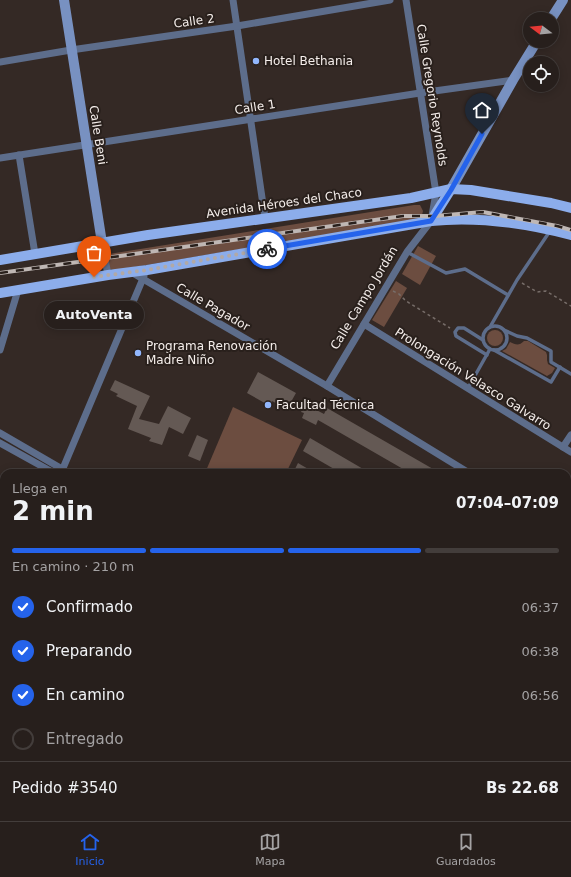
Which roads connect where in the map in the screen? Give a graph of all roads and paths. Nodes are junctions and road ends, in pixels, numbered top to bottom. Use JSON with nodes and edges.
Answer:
{"nodes":[{"id":1,"x":64,"y":0,"type":"edge"},
{"id":2,"x":233,"y":0,"type":"edge"},
{"id":3,"x":390,"y":0,"type":"edge"},
{"id":4,"x":406,"y":0,"type":"edge"},
{"id":5,"x":562,"y":0,"type":"edge"},
{"id":6,"x":555,"y":12,"type":"edge"},
{"id":7,"x":236,"y":26,"type":"junction"},
{"id":8,"x":533,"y":48,"type":"edge"},
{"id":9,"x":71,"y":50,"type":"junction"},
{"id":10,"x":0,"y":62,"type":"edge"},
{"id":11,"x":513,"y":80,"type":"junction"},
{"id":12,"x":420,"y":93,"type":"junction"},
{"id":13,"x":251,"y":119,"type":"junction"},
{"id":14,"x":86,"y":144,"type":"junction"},
{"id":15,"x":19,"y":155,"type":"junction"},
{"id":16,"x":0,"y":158,"type":"edge"},
{"id":17,"x":451,"y":190,"type":"junction"},
{"id":18,"x":436,"y":193,"type":"junction"},
{"id":19,"x":571,"y":208,"type":"edge"},
{"id":20,"x":265,"y":218,"type":"junction"},
{"id":21,"x":431,"y":221,"type":"junction"},
{"id":22,"x":551,"y":229,"type":"junction"},
{"id":23,"x":571,"y":234,"type":"edge"},
{"id":24,"x":102,"y":243,"type":"junction"},
{"id":25,"x":407,"y":252,"type":"junction"},
{"id":26,"x":35,"y":254,"type":"junction"},
{"id":27,"x":0,"y":260,"type":"edge"},
{"id":28,"x":108,"y":275,"type":"junction"},
{"id":29,"x":145,"y":275,"type":"junction"},
{"id":30,"x":517,"y":280,"type":"junction"},
{"id":31,"x":386,"y":286,"type":"junction"},
{"id":32,"x":18,"y":290,"type":"junction"},
{"id":33,"x":0,"y":293,"type":"edge"},
{"id":34,"x":508,"y":295,"type":"junction"},
{"id":35,"x":571,"y":306,"type":"edge"},
{"id":36,"x":364,"y":324,"type":"junction"},
{"id":37,"x":490,"y":327,"type":"junction"},
{"id":38,"x":504,"y":330,"type":"junction"},
{"id":39,"x":455,"y":332,"type":"junction"},
{"id":40,"x":483,"y":340,"type":"junction"},
{"id":41,"x":0,"y":350,"type":"edge"},
{"id":42,"x":492,"y":350,"type":"junction"},
{"id":43,"x":487,"y":355,"type":"junction"},
{"id":44,"x":560,"y":367,"type":"junction"},
{"id":45,"x":571,"y":374,"type":"edge"},
{"id":46,"x":327,"y":386,"type":"junction"},
{"id":47,"x":468,"y":388,"type":"junction"},
{"id":48,"x":0,"y":432,"type":"edge"},
{"id":49,"x":571,"y":435,"type":"edge"},
{"id":50,"x":0,"y":443,"type":"edge"},
{"id":51,"x":563,"y":447,"type":"junction"},
{"id":52,"x":571,"y":452,"type":"edge"},
{"id":53,"x":47,"y":469,"type":"edge"},
{"id":54,"x":60,"y":469,"type":"edge"},
{"id":55,"x":66,"y":469,"type":"edge"},
{"id":56,"x":462,"y":469,"type":"edge"}],
"edges":[{"from":1,"to":9,"type":"street","name":"Calle Beni"},
{"from":2,"to":7,"type":"street"},
{"from":3,"to":7,"type":"street","name":"Calle 2"},
{"from":4,"to":12,"type":"street","name":"Calle Gregorio Reynolds"},
{"from":5,"to":6,"type":"street"},
{"from":7,"to":9,"type":"street","name":"Calle 2"},
{"from":7,"to":13,"type":"street"},
{"from":8,"to":11,"type":"street","name":"Calle Campo Jordán"},
{"from":9,"to":10,"type":"street","name":"Calle 2"},
{"from":9,"to":14,"type":"street","name":"Calle Beni"},
{"from":11,"to":12,"type":"street","name":"Calle 1"},
{"from":11,"to":17,"type":"street","name":"Calle Campo Jordán"},
{"from":12,"to":13,"type":"street","name":"Calle 1"},
{"from":12,"to":18,"type":"street","name":"Calle Gregorio Reynolds"},
{"from":13,"to":14,"type":"street","name":"Calle 1"},
{"from":13,"to":20,"type":"street"},
{"from":14,"to":15,"type":"street","name":"Calle 1"},
{"from":14,"to":24,"type":"street","name":"Calle Beni"},
{"from":15,"to":16,"type":"street","name":"Calle 1"},
{"from":15,"to":26,"type":"street"},
{"from":17,"to":18,"type":"main road","name":"Avenida Héroes del Chaco"},
{"from":17,"to":19,"type":"main road","name":"Avenida Héroes del Chaco"},
{"from":17,"to":21,"type":"main road","name":"Calle Campo Jordán"},
{"from":18,"to":20,"type":"main road","name":"Avenida Héroes del Chaco"},
{"from":18,"to":21,"type":"street","name":"Calle Gregorio Reynolds"},
{"from":20,"to":24,"type":"main road","name":"Avenida Héroes del Chaco"},
{"from":21,"to":22,"type":"main road"},
{"from":21,"to":25,"type":"street","name":"Calle Campo Jordán"},
{"from":21,"to":29,"type":"main road"},
{"from":22,"to":23,"type":"main road"},
{"from":22,"to":30,"type":"lane"},
{"from":24,"to":26,"type":"main road","name":"Avenida Héroes del Chaco"},
{"from":24,"to":28,"type":"street","name":"Calle Beni"},
{"from":25,"to":31,"type":"street","name":"Calle Campo Jordán"},
{"from":25,"to":34,"type":"lane"},
{"from":26,"to":27,"type":"main road","name":"Avenida Héroes del Chaco"},
{"from":28,"to":29,"type":"main road"},
{"from":28,"to":32,"type":"main road"},
{"from":29,"to":46,"type":"street","name":"Calle Pagador"},
{"from":29,"to":55,"type":"street"},
{"from":30,"to":34,"type":"lane"},
{"from":30,"to":35,"type":"path"},
{"from":31,"to":36,"type":"street","name":"Calle Campo Jordán"},
{"from":31,"to":39,"type":"path"},
{"from":32,"to":33,"type":"main road"},
{"from":32,"to":41,"type":"street"},
{"from":34,"to":37,"type":"lane"},
{"from":36,"to":46,"type":"street","name":"Calle Campo Jordán"},
{"from":36,"to":47,"type":"street","name":"Prolongación Velasco Galvarro"},
{"from":37,"to":38,"type":"lane"},
{"from":37,"to":40,"type":"lane"},
{"from":38,"to":42,"type":"lane"},
{"from":38,"to":44,"type":"lane"},
{"from":39,"to":40,"type":"lane"},
{"from":39,"to":43,"type":"lane"},
{"from":40,"to":42,"type":"lane"},
{"from":42,"to":43,"type":"lane"},
{"from":42,"to":44,"type":"lane"},
{"from":43,"to":47,"type":"lane"},
{"from":44,"to":45,"type":"lane"},
{"from":46,"to":56,"type":"street","name":"Calle Pagador"},
{"from":47,"to":51,"type":"street","name":"Prolongación Velasco Galvarro"},
{"from":48,"to":54,"type":"street"},
{"from":49,"to":51,"type":"street"},
{"from":50,"to":53,"type":"street"},
{"from":51,"to":52,"type":"street","name":"Prolongación Velasco Galvarro"}]}
